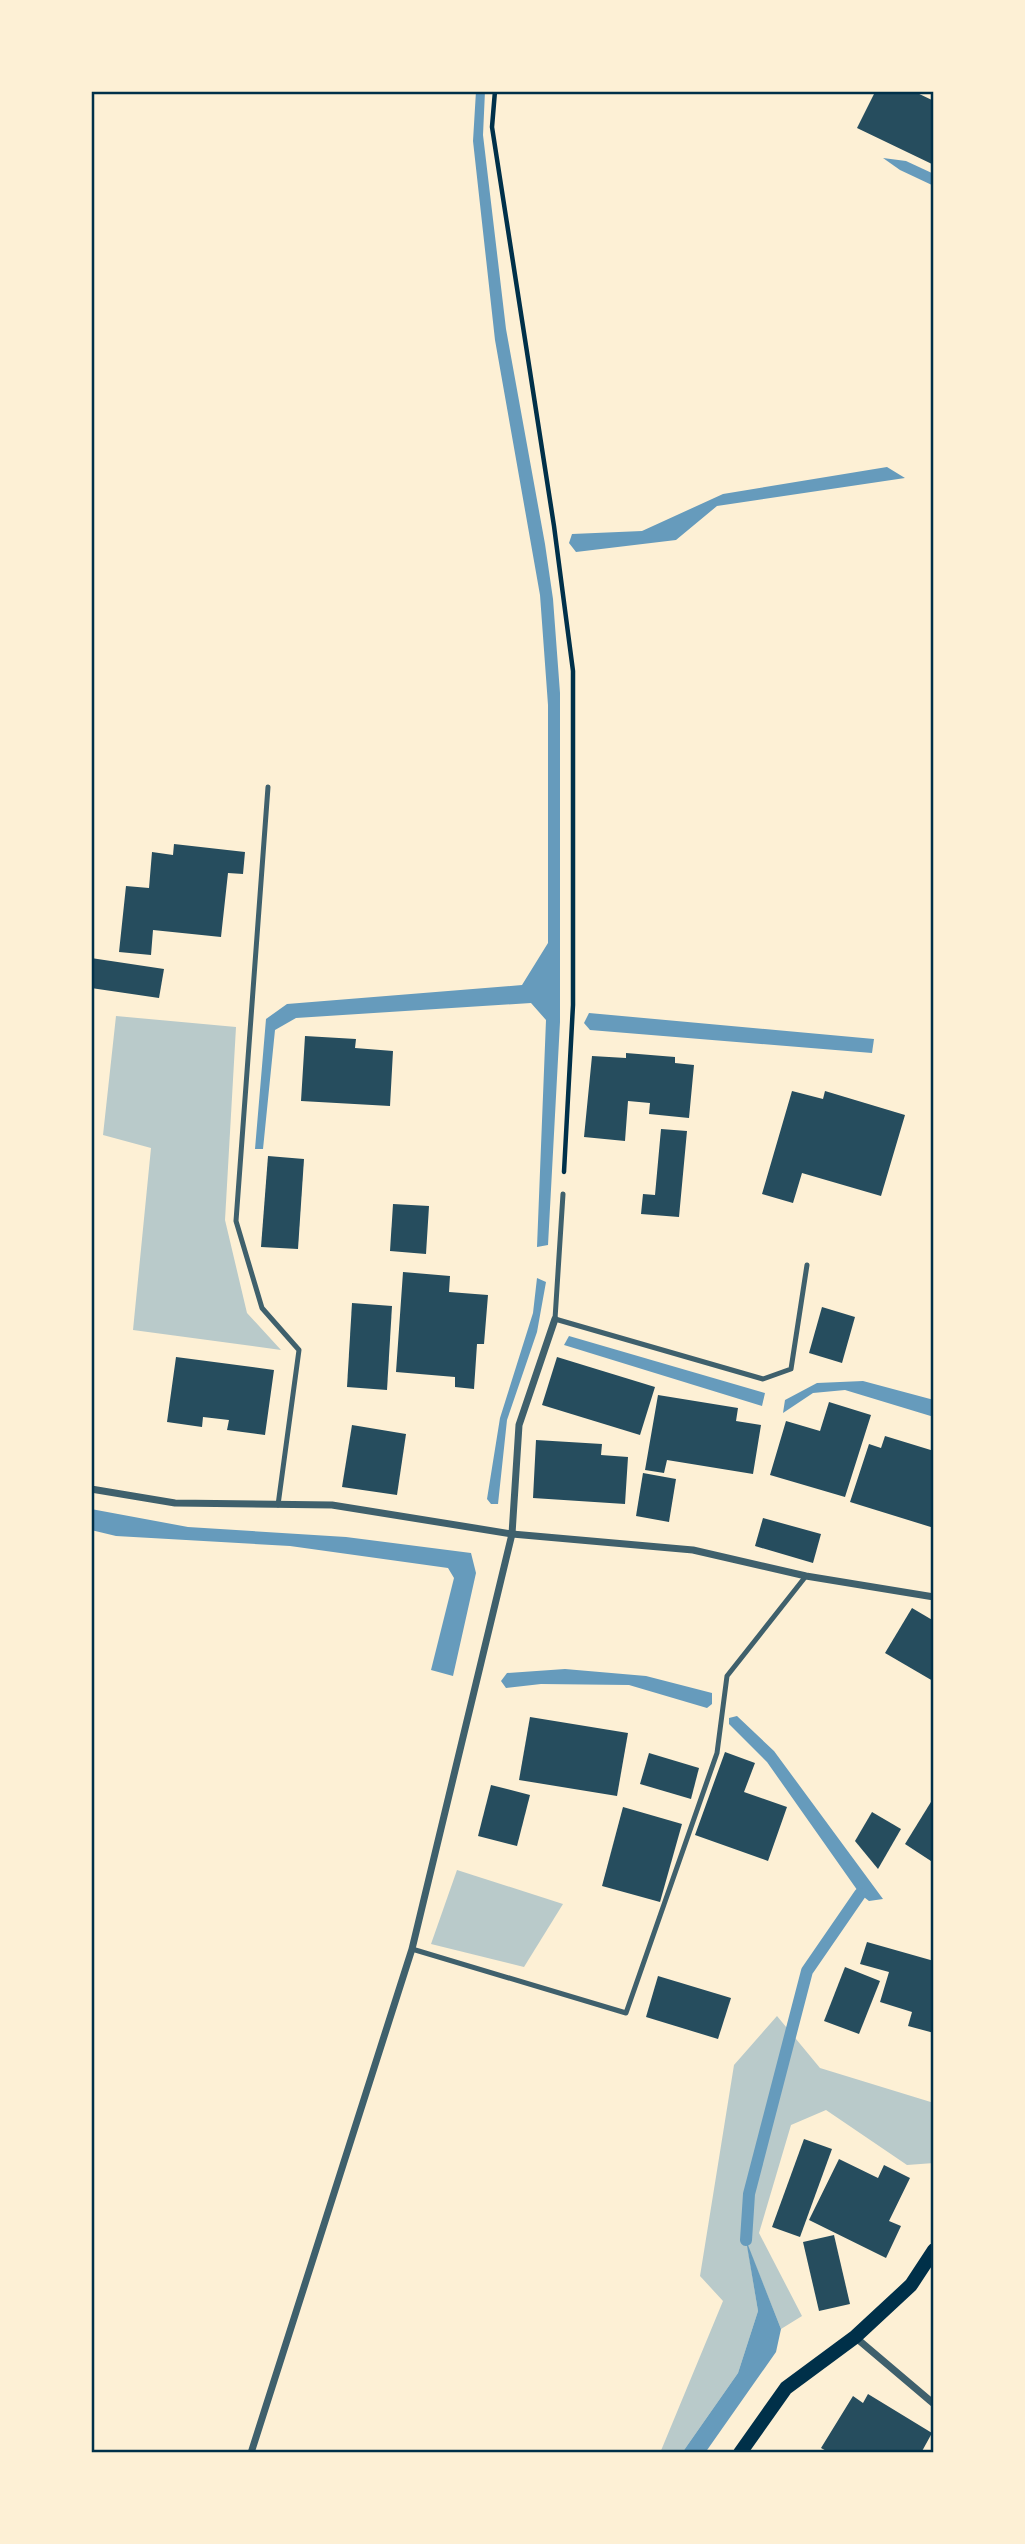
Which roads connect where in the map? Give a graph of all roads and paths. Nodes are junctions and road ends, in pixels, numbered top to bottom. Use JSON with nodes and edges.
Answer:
{"nodes":[{"id":1,"x":495,"y":91,"type":"edge"},
{"id":2,"x":268,"y":787,"type":"dead end"},
{"id":3,"x":563,"y":1194,"type":"joint"},
{"id":4,"x":807,"y":1265,"type":"dead end"},
{"id":5,"x":555,"y":1320,"type":"junction"},
{"id":6,"x":91,"y":1489,"type":"edge"},
{"id":7,"x":278,"y":1505,"type":"junction"},
{"id":8,"x":512,"y":1534,"type":"junction"},
{"id":9,"x":806,"y":1576,"type":"junction"},
{"id":10,"x":934,"y":1597,"type":"edge"},
{"id":11,"x":412,"y":1949,"type":"junction"},
{"id":12,"x":934,"y":2250,"type":"edge"},
{"id":13,"x":855,"y":2337,"type":"junction"},
{"id":14,"x":934,"y":2404,"type":"edge"},
{"id":15,"x":251,"y":2453,"type":"edge"},
{"id":16,"x":740,"y":2453,"type":"edge"}],
"edges":[{"from":1,"to":3,"type":"path"},
{"from":2,"to":7,"type":"lane"},
{"from":3,"to":5,"type":"lane"},
{"from":4,"to":5,"type":"lane"},
{"from":5,"to":8,"type":"street"},
{"from":6,"to":7,"type":"street"},
{"from":7,"to":8,"type":"street"},
{"from":8,"to":9,"type":"street"},
{"from":8,"to":11,"type":"street"},
{"from":9,"to":10,"type":"street"},
{"from":9,"to":11,"type":"lane"},
{"from":11,"to":15,"type":"street"},
{"from":12,"to":13,"type":"main road"},
{"from":13,"to":14,"type":"street"},
{"from":13,"to":16,"type":"main road"}]}
